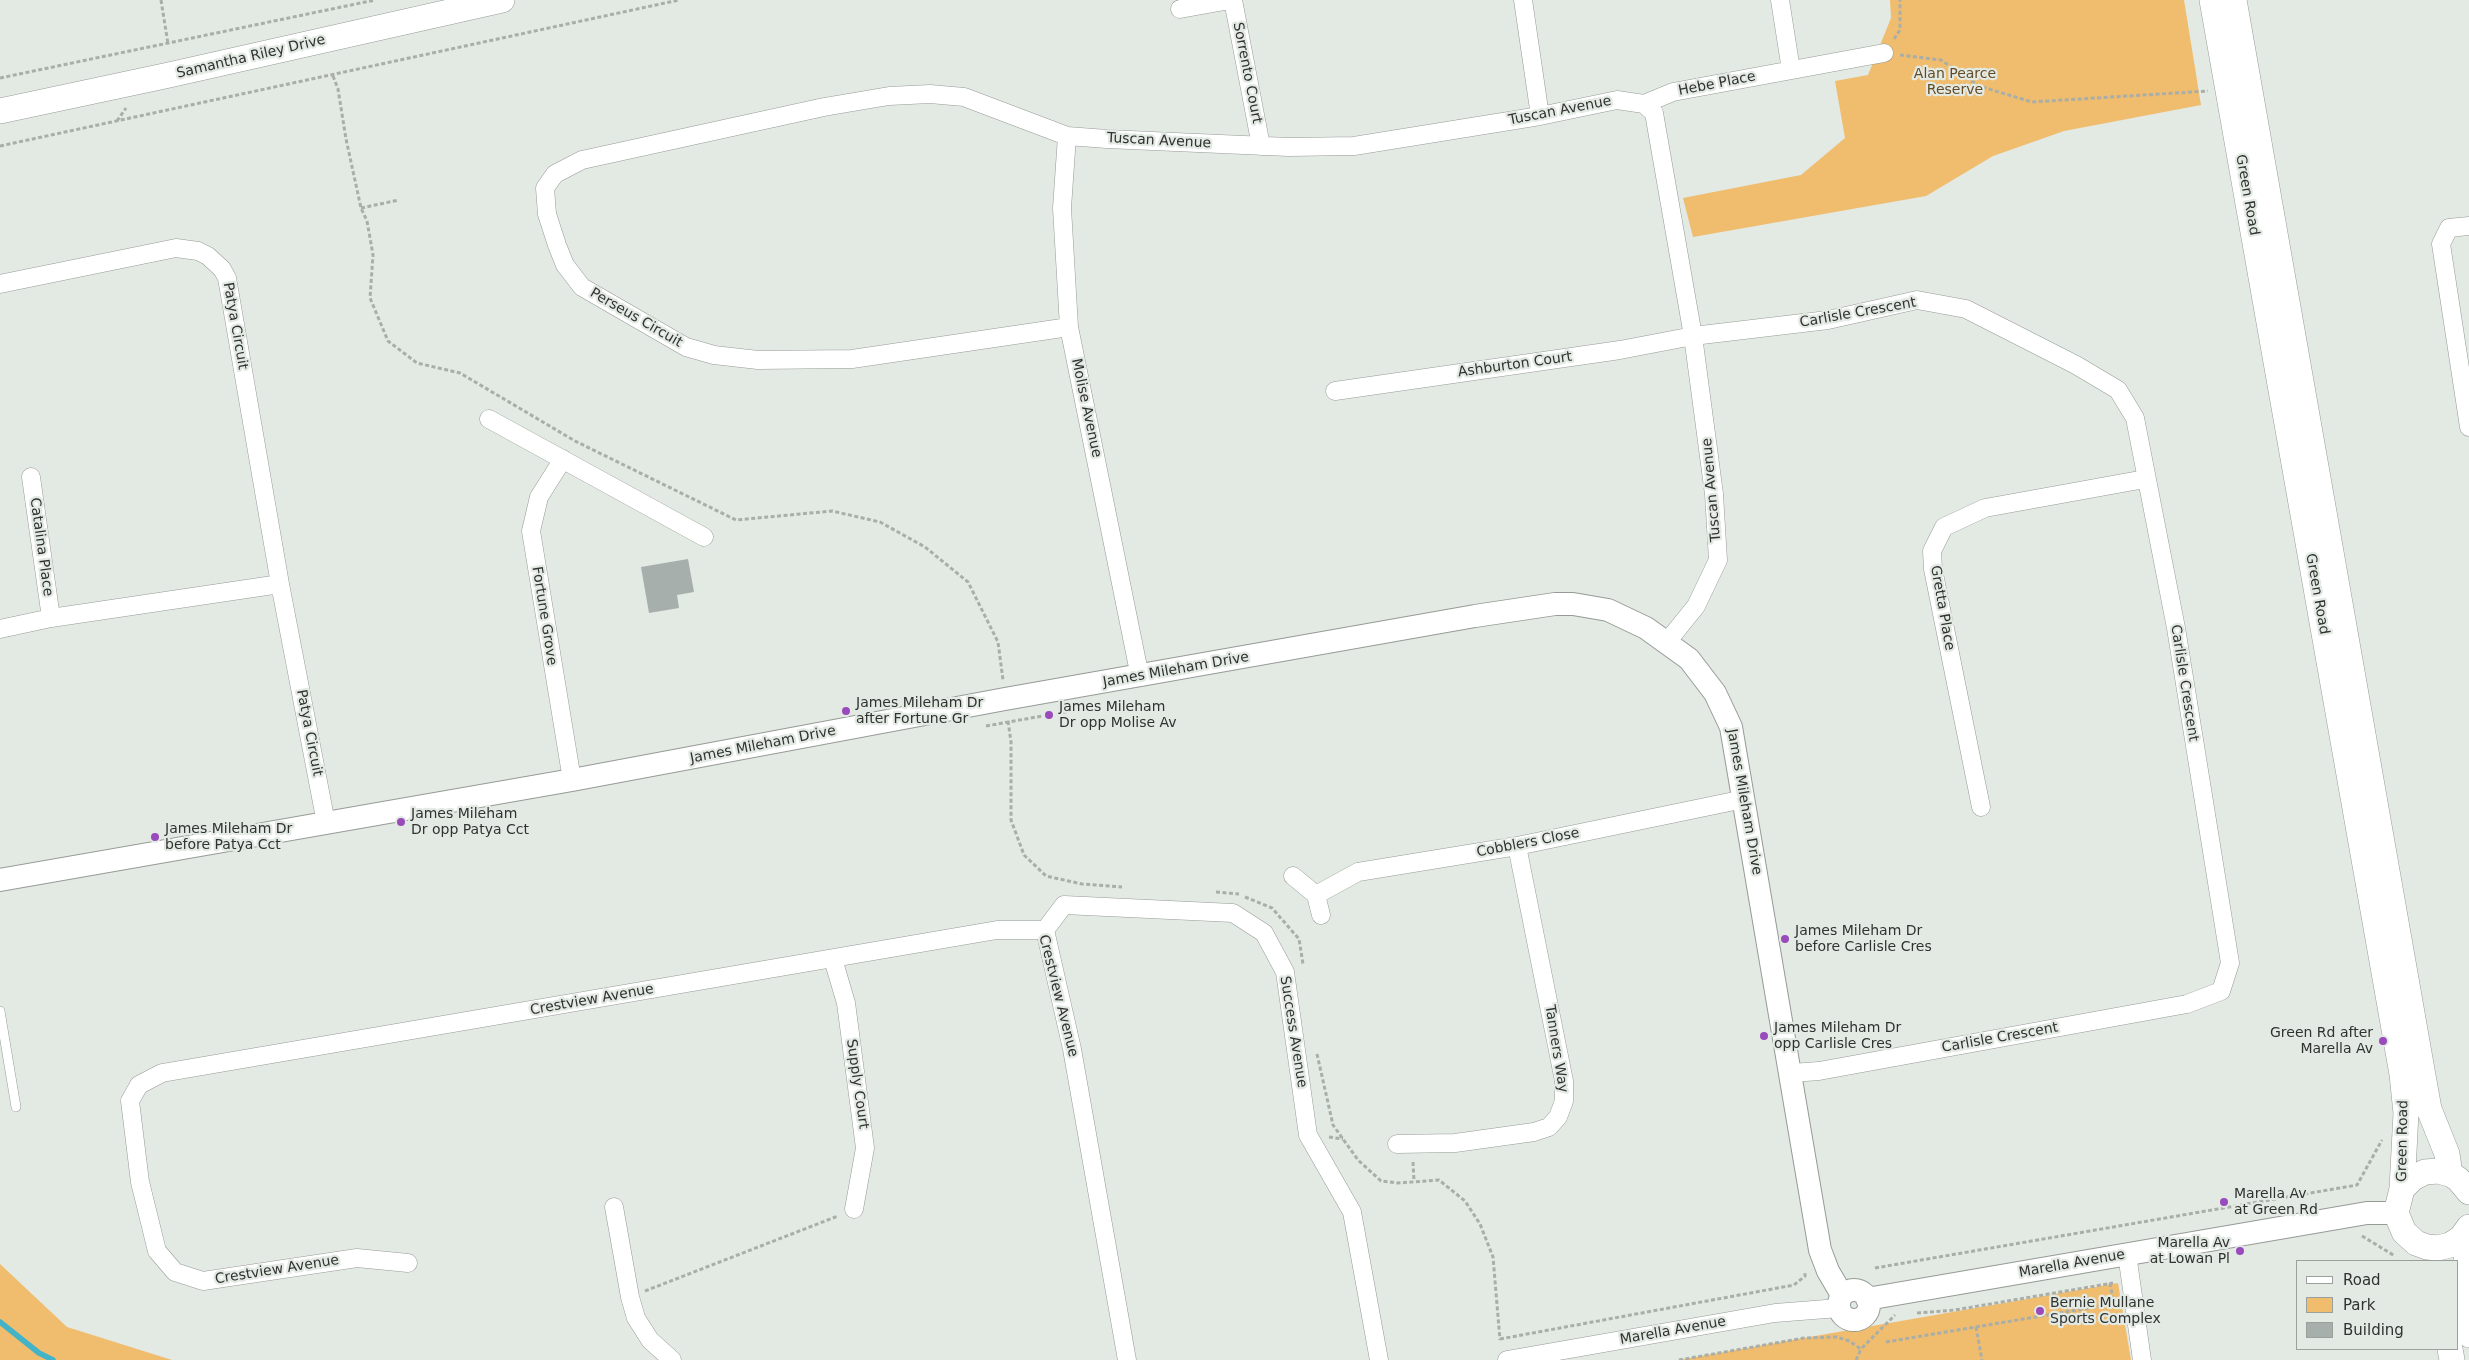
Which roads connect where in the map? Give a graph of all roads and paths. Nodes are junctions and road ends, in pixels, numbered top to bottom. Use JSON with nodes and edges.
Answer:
{"nodes":[{"id":1,"x":161,"y":0,"type":"edge"},
{"id":2,"x":375,"y":0,"type":"edge"},
{"id":3,"x":502,"y":0,"type":"edge"},
{"id":4,"x":678,"y":0,"type":"edge"},
{"id":5,"x":1231,"y":0,"type":"edge"},
{"id":6,"x":1523,"y":0,"type":"edge"},
{"id":7,"x":1780,"y":0,"type":"edge"},
{"id":8,"x":1900,"y":0,"type":"edge"},
{"id":9,"x":2212,"y":0,"type":"edge"},
{"id":10,"x":2234,"y":0,"type":"edge"},
{"id":11,"x":1180,"y":9,"type":"dead end"},
{"id":12,"x":168,"y":44,"type":"junction"},
{"id":13,"x":1884,"y":53,"type":"junction"},
{"id":14,"x":1791,"y":70,"type":"junction"},
{"id":15,"x":0,"y":78,"type":"edge"},
{"id":16,"x":2207,"y":82,"type":"dead end"},
{"id":17,"x":1644,"y":104,"type":"junction"},
{"id":18,"x":0,"y":111,"type":"edge"},
{"id":19,"x":1540,"y":116,"type":"junction"},
{"id":20,"x":1067,"y":136,"type":"junction"},
{"id":21,"x":0,"y":146,"type":"edge"},
{"id":22,"x":1261,"y":146,"type":"junction"},
{"id":23,"x":399,"y":200,"type":"dead end"},
{"id":24,"x":361,"y":208,"type":"dead end"},
{"id":25,"x":2469,"y":226,"type":"edge"},
{"id":26,"x":0,"y":284,"type":"edge"},
{"id":27,"x":1069,"y":327,"type":"junction"},
{"id":28,"x":1693,"y":336,"type":"junction"},
{"id":29,"x":1335,"y":392,"type":"dead end"},
{"id":30,"x":488,"y":419,"type":"dead end"},
{"id":31,"x":2469,"y":426,"type":"edge"},
{"id":32,"x":563,"y":459,"type":"junction"},
{"id":33,"x":30,"y":477,"type":"dead end"},
{"id":34,"x":2145,"y":479,"type":"junction"},
{"id":35,"x":704,"y":537,"type":"dead end"},
{"id":36,"x":280,"y":584,"type":"junction"},
{"id":37,"x":52,"y":618,"type":"junction"},
{"id":38,"x":0,"y":629,"type":"edge"},
{"id":39,"x":1667,"y":642,"type":"junction"},
{"id":40,"x":1140,"y":677,"type":"junction"},
{"id":41,"x":1103,"y":705,"type":"dead end"},
{"id":42,"x":979,"y":727,"type":"dead end"},
{"id":43,"x":572,"y":780,"type":"junction"},
{"id":44,"x":1744,"y":799,"type":"junction"},
{"id":45,"x":1980,"y":807,"type":"dead end"},
{"id":46,"x":326,"y":823,"type":"junction"},
{"id":47,"x":1517,"y":846,"type":"junction"},
{"id":48,"x":1293,"y":876,"type":"dead end"},
{"id":49,"x":0,"y":880,"type":"edge"},
{"id":50,"x":1316,"y":895,"type":"junction"},
{"id":51,"x":1321,"y":916,"type":"dead end"},
{"id":52,"x":1045,"y":930,"type":"junction"},
{"id":53,"x":833,"y":959,"type":"junction"},
{"id":54,"x":0,"y":1011,"type":"edge"},
{"id":55,"x":1792,"y":1073,"type":"junction"},
{"id":56,"x":16,"y":1106,"type":"dead end"},
{"id":57,"x":2382,"y":1139,"type":"dead end"},
{"id":58,"x":1397,"y":1144,"type":"dead end"},
{"id":59,"x":2450,"y":1174,"type":"junction"},
{"id":60,"x":2469,"y":1192,"type":"edge"},
{"id":61,"x":2399,"y":1201,"type":"junction"},
{"id":62,"x":614,"y":1207,"type":"dead end"},
{"id":63,"x":854,"y":1209,"type":"joint"},
{"id":64,"x":2469,"y":1227,"type":"edge"},
{"id":65,"x":2469,"y":1235,"type":"edge"},
{"id":66,"x":2420,"y":1252,"type":"edge"},
{"id":67,"x":2127,"y":1254,"type":"junction"},
{"id":68,"x":408,"y":1263,"type":"dead end"},
{"id":69,"x":1804,"y":1268,"type":"dead end"},
{"id":70,"x":1875,"y":1268,"type":"dead end"},
{"id":71,"x":2130,"y":1280,"type":"junction"},
{"id":72,"x":630,"y":1296,"type":"junction"},
{"id":73,"x":1841,"y":1301,"type":"junction"},
{"id":74,"x":2113,"y":1304,"type":"dead end"},
{"id":75,"x":1905,"y":1314,"type":"dead end"},
{"id":76,"x":1915,"y":1314,"type":"dead end"},
{"id":77,"x":1976,"y":1327,"type":"junction"},
{"id":78,"x":2469,"y":1335,"type":"edge"},
{"id":79,"x":1500,"y":1339,"type":"dead end"},
{"id":80,"x":1886,"y":1342,"type":"dead end"},
{"id":81,"x":1861,"y":1349,"type":"junction"},
{"id":82,"x":672,"y":1360,"type":"edge"},
{"id":83,"x":1126,"y":1360,"type":"edge"},
{"id":84,"x":1379,"y":1360,"type":"edge"},
{"id":85,"x":1507,"y":1360,"type":"edge"},
{"id":86,"x":1679,"y":1360,"type":"edge"},
{"id":87,"x":1856,"y":1360,"type":"edge"},
{"id":88,"x":1982,"y":1360,"type":"edge"},
{"id":89,"x":2142,"y":1360,"type":"edge"}],
"edges":[{"from":1,"to":12,"type":"path"},
{"from":2,"to":12,"type":"path"},
{"from":3,"to":18,"type":"main road","name":"Samantha Riley Drive"},
{"from":4,"to":21,"type":"path"},
{"from":5,"to":11,"type":"street","name":"Sorrento Court"},
{"from":5,"to":22,"type":"street","name":"Sorrento Court"},
{"from":6,"to":19,"type":"street"},
{"from":7,"to":14,"type":"street"},
{"from":8,"to":13,"type":"path"},
{"from":9,"to":61,"type":"main road","name":"Green Road"},
{"from":10,"to":59,"type":"main road","name":"Green Road"},
{"from":12,"to":15,"type":"path"},
{"from":13,"to":14,"type":"street","name":"Hebe Place"},
{"from":13,"to":16,"type":"path"},
{"from":14,"to":17,"type":"street","name":"Hebe Place"},
{"from":17,"to":19,"type":"street","name":"Tuscan Avenue"},
{"from":17,"to":28,"type":"street","name":"Tuscan Avenue"},
{"from":19,"to":22,"type":"street","name":"Tuscan Avenue"},
{"from":20,"to":22,"type":"street","name":"Tuscan Avenue"},
{"from":20,"to":27,"type":"street","name":"Molise Avenue"},
{"from":20,"to":27,"type":"street","name":"Perseus Circuit"},
{"from":23,"to":24,"type":"path"},
{"from":25,"to":31,"type":"street"},
{"from":26,"to":36,"type":"street","name":"Patya Circuit"},
{"from":27,"to":40,"type":"street","name":"Molise Avenue"},
{"from":28,"to":29,"type":"street","name":"Ashburton Court"},
{"from":28,"to":34,"type":"street","name":"Carlisle Crescent"},
{"from":28,"to":39,"type":"street","name":"Tuscan Avenue"},
{"from":30,"to":32,"type":"street"},
{"from":32,"to":35,"type":"street"},
{"from":32,"to":43,"type":"street","name":"Fortune Grove"},
{"from":33,"to":37,"type":"street","name":"Catalina Place"},
{"from":34,"to":45,"type":"street","name":"Gretta Place"},
{"from":34,"to":55,"type":"street","name":"Carlisle Crescent"},
{"from":36,"to":37,"type":"street"},
{"from":36,"to":46,"type":"street","name":"Patya Circuit"},
{"from":37,"to":38,"type":"street"},
{"from":39,"to":40,"type":"street","name":"James Mileham Drive"},
{"from":39,"to":44,"type":"street","name":"James Mileham Drive"},
{"from":40,"to":43,"type":"street","name":"James Mileham Drive"},
{"from":41,"to":42,"type":"path"},
{"from":43,"to":46,"type":"street","name":"James Mileham Drive"},
{"from":44,"to":47,"type":"street","name":"Cobblers Close"},
{"from":44,"to":55,"type":"street","name":"James Mileham Drive"},
{"from":46,"to":49,"type":"street","name":"James Mileham Drive"},
{"from":47,"to":50,"type":"street","name":"Cobblers Close"},
{"from":47,"to":58,"type":"street","name":"Tanners Way"},
{"from":48,"to":50,"type":"street"},
{"from":50,"to":51,"type":"street"},
{"from":52,"to":53,"type":"street","name":"Crestview Avenue"},
{"from":52,"to":83,"type":"street","name":"Crestview Avenue"},
{"from":52,"to":84,"type":"street","name":"Success Avenue"},
{"from":53,"to":63,"type":"street","name":"Supply Court"},
{"from":53,"to":68,"type":"street","name":"Crestview Avenue"},
{"from":54,"to":56,"type":"lane"},
{"from":55,"to":73,"type":"street","name":"James Mileham Drive"},
{"from":57,"to":70,"type":"path"},
{"from":59,"to":60,"type":"main road"},
{"from":59,"to":61,"type":"main road"},
{"from":61,"to":66,"type":"main road"},
{"from":61,"to":67,"type":"street","name":"Marella Avenue"},
{"from":62,"to":72,"type":"street"},
{"from":63,"to":72,"type":"path"},
{"from":64,"to":66,"type":"main road"},
{"from":65,"to":78,"type":"main road"},
{"from":67,"to":71,"type":"street"},
{"from":67,"to":73,"type":"street","name":"Marella Avenue"},
{"from":69,"to":79,"type":"path"},
{"from":71,"to":76,"type":"path"},
{"from":71,"to":89,"type":"street"},
{"from":72,"to":82,"type":"street"},
{"from":73,"to":85,"type":"street","name":"Marella Avenue"},
{"from":74,"to":77,"type":"path"},
{"from":75,"to":81,"type":"path"},
{"from":77,"to":80,"type":"path"},
{"from":77,"to":88,"type":"path"},
{"from":81,"to":86,"type":"path"},
{"from":81,"to":87,"type":"path"}]}
